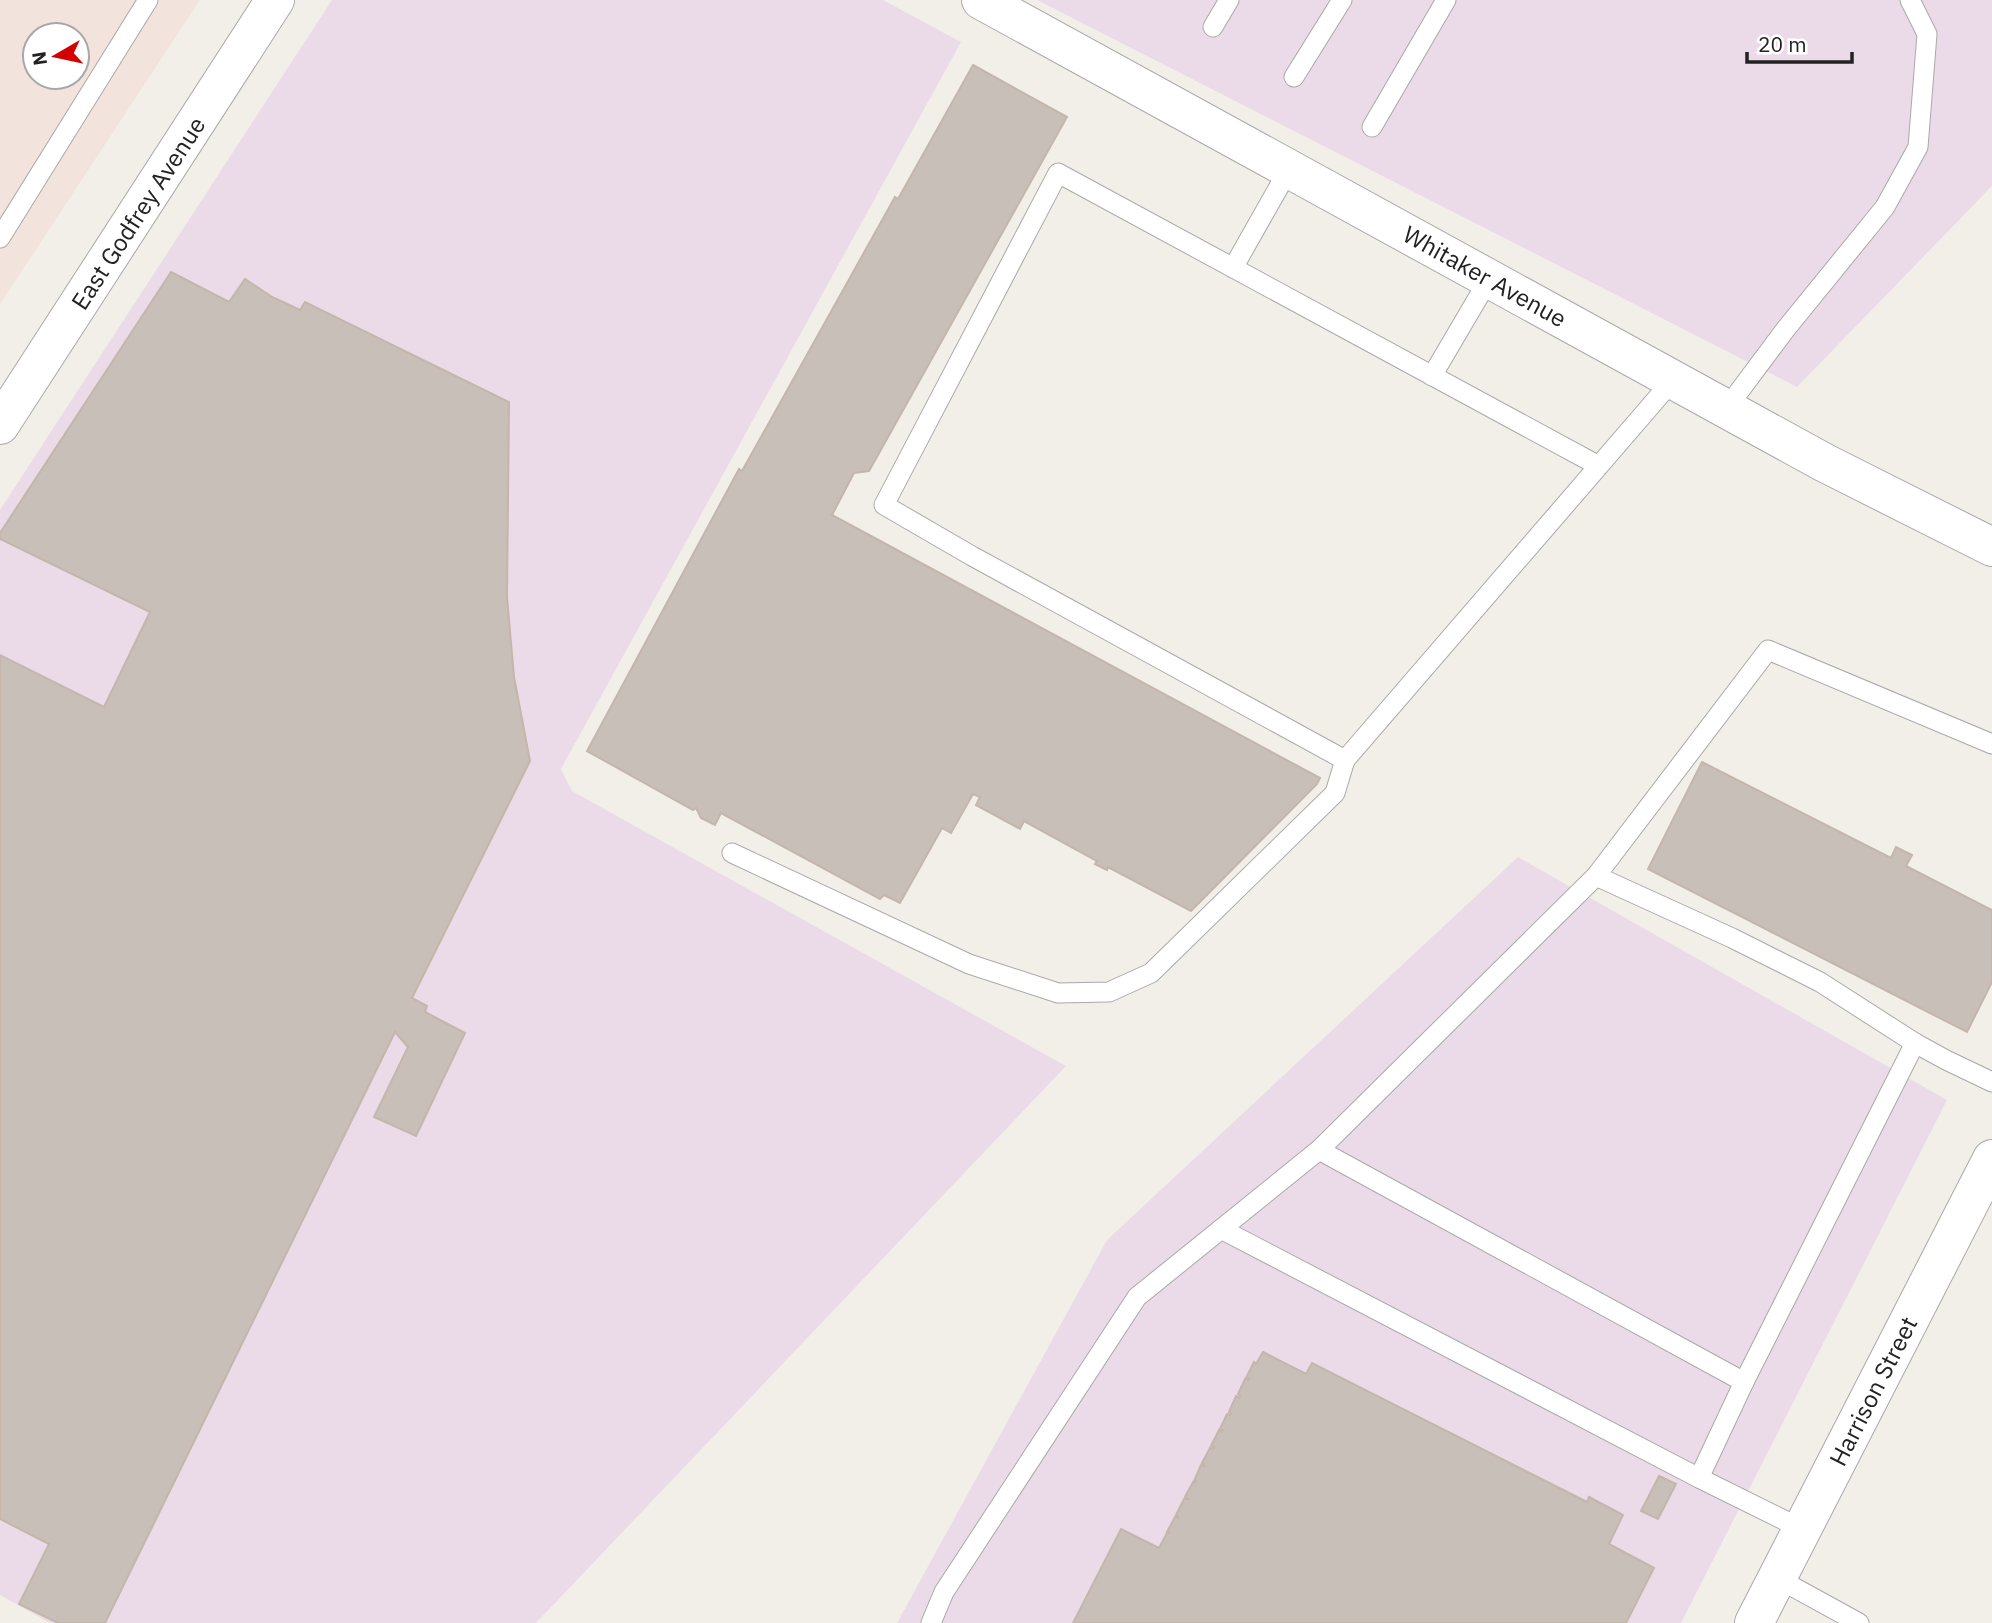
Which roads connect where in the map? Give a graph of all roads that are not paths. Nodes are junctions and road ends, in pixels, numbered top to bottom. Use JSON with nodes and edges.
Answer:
{"nodes":[{"id":1,"x":148,"y":0,"type":"edge"},
{"id":2,"x":275,"y":0,"type":"edge"},
{"id":3,"x":981,"y":0,"type":"edge"},
{"id":4,"x":1229,"y":0,"type":"edge"},
{"id":5,"x":1342,"y":0,"type":"edge"},
{"id":6,"x":1446,"y":0,"type":"edge"},
{"id":7,"x":1910,"y":0,"type":"edge"},
{"id":8,"x":1213,"y":27,"type":"dead end"},
{"id":9,"x":1294,"y":77,"type":"dead end"},
{"id":10,"x":1372,"y":127,"type":"dead end"},
{"id":11,"x":1289,"y":169,"type":"junction"},
{"id":12,"x":0,"y":238,"type":"edge"},
{"id":13,"x":1233,"y":268,"type":"junction"},
{"id":14,"x":1489,"y":279,"type":"junction"},
{"id":15,"x":1432,"y":376,"type":"junction"},
{"id":16,"x":1674,"y":380,"type":"junction"},
{"id":17,"x":1726,"y":409,"type":"junction"},
{"id":18,"x":0,"y":425,"type":"edge"},
{"id":19,"x":1599,"y":466,"type":"junction"},
{"id":20,"x":1992,"y":547,"type":"edge"},
{"id":21,"x":1992,"y":744,"type":"edge"},
{"id":22,"x":1345,"y":760,"type":"junction"},
{"id":23,"x":732,"y":853,"type":"dead end"},
{"id":24,"x":1596,"y":876,"type":"junction"},
{"id":25,"x":1915,"y":1043,"type":"junction"},
{"id":26,"x":1992,"y":1082,"type":"edge"},
{"id":27,"x":1319,"y":1150,"type":"junction"},
{"id":28,"x":1992,"y":1160,"type":"edge"},
{"id":29,"x":1222,"y":1229,"type":"junction"},
{"id":30,"x":1744,"y":1382,"type":"junction"},
{"id":31,"x":1699,"y":1478,"type":"junction"},
{"id":32,"x":1802,"y":1529,"type":"junction"},
{"id":33,"x":1777,"y":1578,"type":"junction"},
{"id":34,"x":931,"y":1623,"type":"edge"},
{"id":35,"x":1754,"y":1623,"type":"edge"},
{"id":36,"x":1859,"y":1623,"type":"edge"}],
"edges":[{"from":1,"to":12,"type":"lane"},
{"from":2,"to":18,"type":"street","name":"East Godfrey Avenue"},
{"from":3,"to":11,"type":"street","name":"Whitaker Avenue"},
{"from":4,"to":8,"type":"lane"},
{"from":5,"to":9,"type":"lane"},
{"from":6,"to":10,"type":"lane"},
{"from":7,"to":17,"type":"lane"},
{"from":11,"to":13,"type":"lane"},
{"from":11,"to":14,"type":"street","name":"Whitaker Avenue"},
{"from":13,"to":15,"type":"lane"},
{"from":13,"to":22,"type":"lane"},
{"from":14,"to":15,"type":"lane"},
{"from":14,"to":16,"type":"street","name":"Whitaker Avenue"},
{"from":15,"to":19,"type":"lane"},
{"from":16,"to":17,"type":"street","name":"Whitaker Avenue"},
{"from":16,"to":19,"type":"lane"},
{"from":17,"to":20,"type":"street","name":"Whitaker Avenue"},
{"from":19,"to":22,"type":"lane"},
{"from":21,"to":24,"type":"lane"},
{"from":22,"to":23,"type":"lane"},
{"from":24,"to":25,"type":"lane"},
{"from":24,"to":27,"type":"lane"},
{"from":25,"to":26,"type":"lane"},
{"from":25,"to":30,"type":"lane"},
{"from":27,"to":29,"type":"lane"},
{"from":27,"to":30,"type":"lane"},
{"from":28,"to":32,"type":"street","name":"Harrison Street"},
{"from":29,"to":31,"type":"lane"},
{"from":29,"to":34,"type":"lane"},
{"from":30,"to":31,"type":"lane"},
{"from":31,"to":32,"type":"lane"},
{"from":32,"to":33,"type":"street","name":"Harrison Street"},
{"from":33,"to":35,"type":"street","name":"Harrison Street"},
{"from":33,"to":36,"type":"lane"}]}
